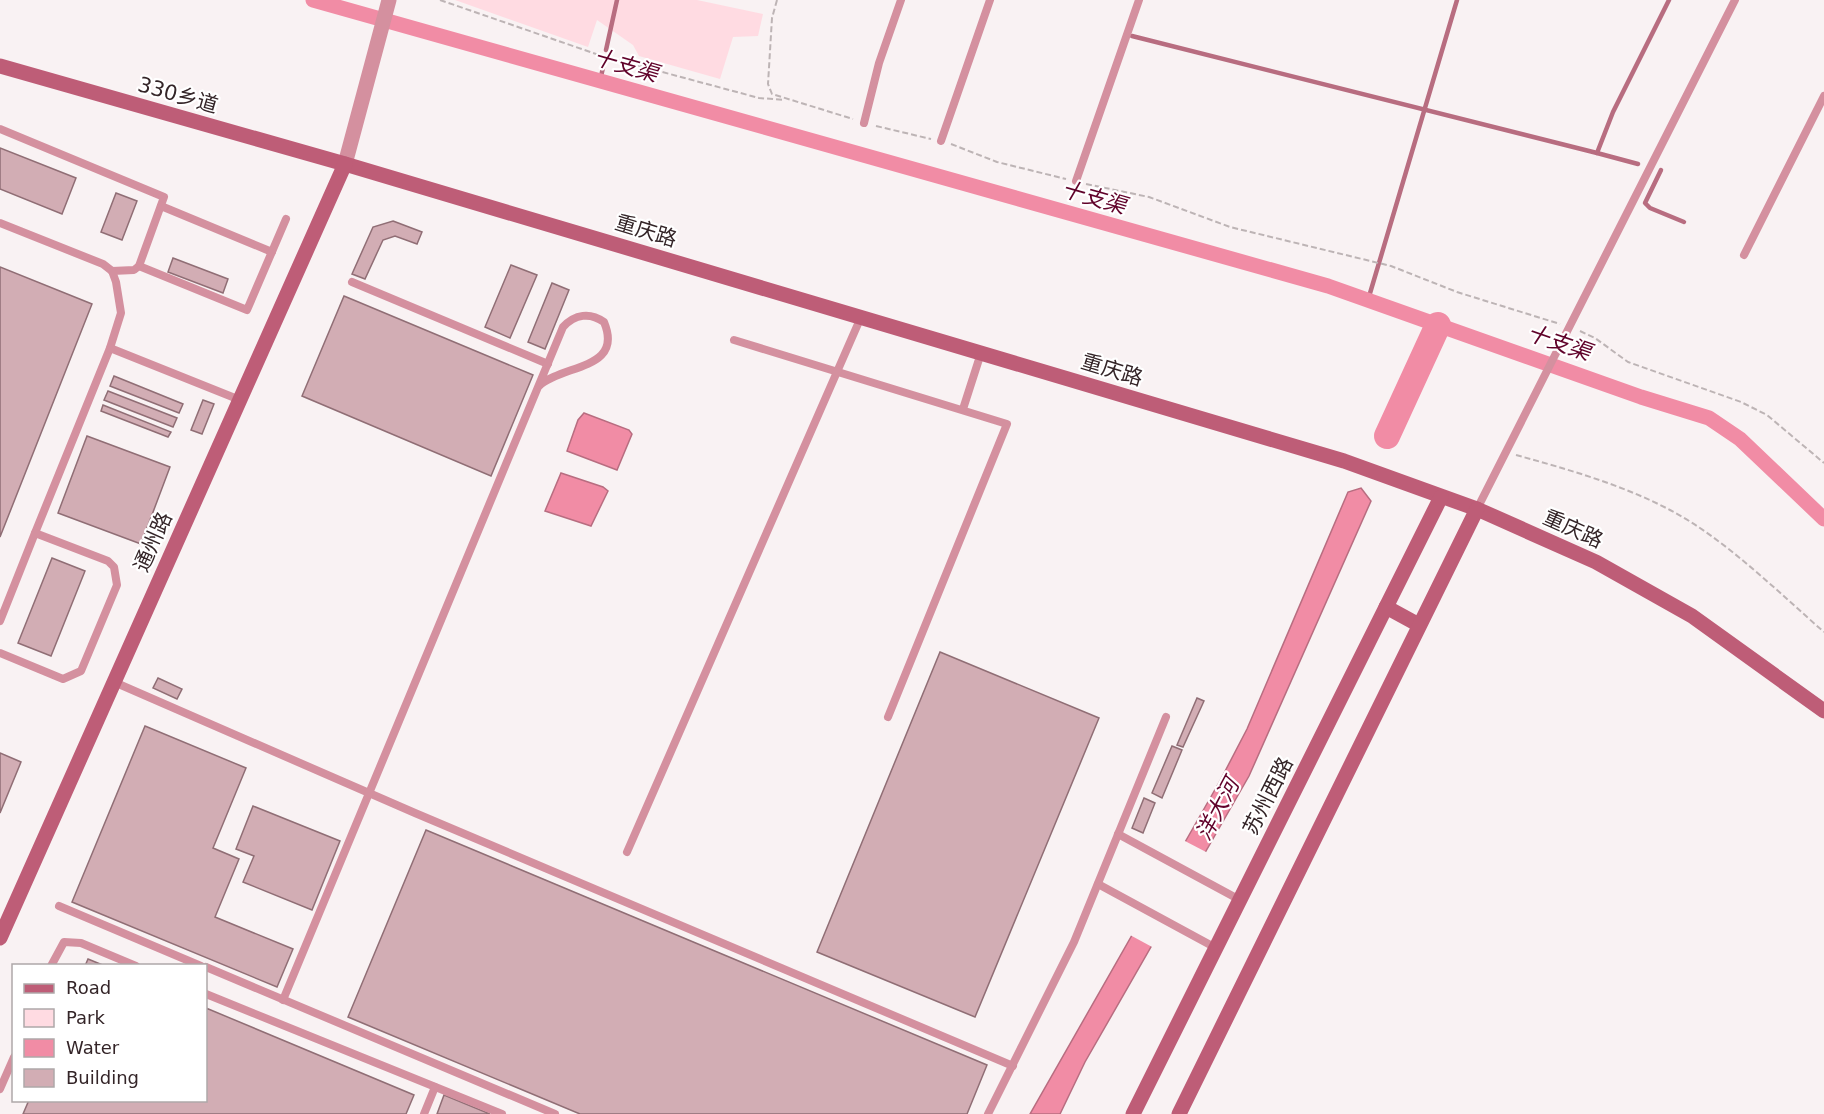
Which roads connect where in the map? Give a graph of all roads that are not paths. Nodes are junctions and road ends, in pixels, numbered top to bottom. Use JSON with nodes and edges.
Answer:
{"nodes":[{"id":1,"x":901,"y":0,"type":"edge"},
{"id":2,"x":990,"y":0,"type":"edge"},
{"id":3,"x":1139,"y":0,"type":"edge"},
{"id":4,"x":1735,"y":0,"type":"edge"},
{"id":5,"x":385,"y":13,"type":"edge"},
{"id":6,"x":0,"y":66,"type":"edge"},
{"id":7,"x":1824,"y":96,"type":"edge"},
{"id":8,"x":864,"y":123,"type":"road end"},
{"id":9,"x":0,"y":129,"type":"edge"},
{"id":10,"x":941,"y":141,"type":"road end"},
{"id":11,"x":345,"y":164,"type":"junction"},
{"id":12,"x":1076,"y":181,"type":"road end"},
{"id":13,"x":161,"y":206,"type":"junction"},
{"id":14,"x":286,"y":219,"type":"dead end"},
{"id":15,"x":0,"y":223,"type":"edge"},
{"id":16,"x":272,"y":252,"type":"junction"},
{"id":17,"x":1744,"y":255,"type":"dead end"},
{"id":18,"x":139,"y":266,"type":"junction"},
{"id":19,"x":112,"y":271,"type":"junction"},
{"id":20,"x":352,"y":282,"type":"dead end"},
{"id":21,"x":861,"y":317,"type":"junction"},
{"id":22,"x":734,"y":340,"type":"dead end"},
{"id":23,"x":110,"y":348,"type":"junction"},
{"id":24,"x":981,"y":353,"type":"junction"},
{"id":25,"x":548,"y":364,"type":"junction"},
{"id":26,"x":838,"y":371,"type":"junction"},
{"id":27,"x":539,"y":386,"type":"junction"},
{"id":28,"x":240,"y":399,"type":"junction"},
{"id":29,"x":963,"y":410,"type":"junction"},
{"id":30,"x":1441,"y":497,"type":"junction"},
{"id":31,"x":1477,"y":509,"type":"junction"},
{"id":32,"x":35,"y":533,"type":"junction"},
{"id":33,"x":1386,"y":607,"type":"junction"},
{"id":34,"x":0,"y":621,"type":"edge"},
{"id":35,"x":1419,"y":625,"type":"junction"},
{"id":36,"x":0,"y":653,"type":"edge"},
{"id":37,"x":114,"y":682,"type":"junction"},
{"id":38,"x":1824,"y":711,"type":"edge"},
{"id":39,"x":888,"y":717,"type":"dead end"},
{"id":40,"x":1167,"y":717,"type":"dead end"},
{"id":41,"x":369,"y":793,"type":"junction"},
{"id":42,"x":1118,"y":834,"type":"junction"},
{"id":43,"x":627,"y":852,"type":"dead end"},
{"id":44,"x":1098,"y":884,"type":"junction"},
{"id":45,"x":1236,"y":898,"type":"junction"},
{"id":46,"x":59,"y":906,"type":"dead end"},
{"id":47,"x":0,"y":938,"type":"edge"},
{"id":48,"x":1211,"y":945,"type":"junction"},
{"id":49,"x":52,"y":964,"type":"edge"},
{"id":50,"x":131,"y":964,"type":"edge"},
{"id":51,"x":198,"y":964,"type":"edge"},
{"id":52,"x":207,"y":968,"type":"edge"},
{"id":53,"x":207,"y":994,"type":"edge"},
{"id":54,"x":283,"y":1000,"type":"junction"},
{"id":55,"x":12,"y":1060,"type":"edge"},
{"id":56,"x":1013,"y":1066,"type":"junction"},
{"id":57,"x":1,"y":1085,"type":"edge"},
{"id":58,"x":435,"y":1087,"type":"junction"},
{"id":59,"x":424,"y":1114,"type":"edge"},
{"id":60,"x":502,"y":1114,"type":"edge"},
{"id":61,"x":555,"y":1114,"type":"edge"},
{"id":62,"x":988,"y":1114,"type":"edge"},
{"id":63,"x":1134,"y":1114,"type":"edge"},
{"id":64,"x":1179,"y":1114,"type":"edge"}],
"edges":[{"from":1,"to":8,"type":"lane"},
{"from":2,"to":10,"type":"lane"},
{"from":3,"to":12,"type":"lane"},
{"from":4,"to":31,"type":"lane"},
{"from":5,"to":11,"type":"street"},
{"from":6,"to":11,"type":"street","name":"330乡道"},
{"from":7,"to":17,"type":"lane"},
{"from":9,"to":13,"type":"lane"},
{"from":11,"to":21,"type":"street","name":"重庆路"},
{"from":11,"to":28,"type":"street","name":"通州路"},
{"from":13,"to":16,"type":"lane"},
{"from":13,"to":18,"type":"lane"},
{"from":14,"to":16,"type":"lane"},
{"from":15,"to":19,"type":"lane"},
{"from":16,"to":18,"type":"lane"},
{"from":18,"to":19,"type":"lane"},
{"from":19,"to":23,"type":"lane"},
{"from":20,"to":25,"type":"lane"},
{"from":21,"to":24,"type":"street","name":"重庆路"},
{"from":21,"to":26,"type":"lane"},
{"from":22,"to":26,"type":"lane"},
{"from":23,"to":28,"type":"lane"},
{"from":23,"to":32,"type":"lane"},
{"from":24,"to":29,"type":"lane"},
{"from":24,"to":30,"type":"street","name":"重庆路"},
{"from":25,"to":27,"type":"lane"},
{"from":25,"to":27,"type":"lane"},
{"from":26,"to":29,"type":"lane"},
{"from":26,"to":43,"type":"lane"},
{"from":27,"to":41,"type":"lane"},
{"from":28,"to":37,"type":"street","name":"通州路"},
{"from":29,"to":39,"type":"lane"},
{"from":30,"to":31,"type":"street","name":"重庆路"},
{"from":30,"to":33,"type":"street","name":"苏州西路"},
{"from":31,"to":35,"type":"street"},
{"from":31,"to":38,"type":"street","name":"重庆路"},
{"from":32,"to":34,"type":"lane"},
{"from":32,"to":36,"type":"lane"},
{"from":33,"to":35,"type":"street"},
{"from":33,"to":45,"type":"street","name":"苏州西路"},
{"from":35,"to":64,"type":"street"},
{"from":37,"to":41,"type":"lane"},
{"from":37,"to":47,"type":"street","name":"通州路"},
{"from":40,"to":42,"type":"lane"},
{"from":41,"to":54,"type":"lane"},
{"from":41,"to":56,"type":"lane"},
{"from":42,"to":44,"type":"lane"},
{"from":42,"to":45,"type":"lane"},
{"from":44,"to":48,"type":"lane"},
{"from":44,"to":56,"type":"lane"},
{"from":45,"to":48,"type":"street","name":"苏州西路"},
{"from":46,"to":51,"type":"lane"},
{"from":48,"to":63,"type":"street","name":"苏州西路"},
{"from":49,"to":50,"type":"lane"},
{"from":52,"to":54,"type":"lane"},
{"from":53,"to":58,"type":"lane"},
{"from":54,"to":61,"type":"lane"},
{"from":55,"to":57,"type":"lane"},
{"from":56,"to":62,"type":"lane"},
{"from":58,"to":59,"type":"lane"},
{"from":58,"to":60,"type":"lane"}]}
